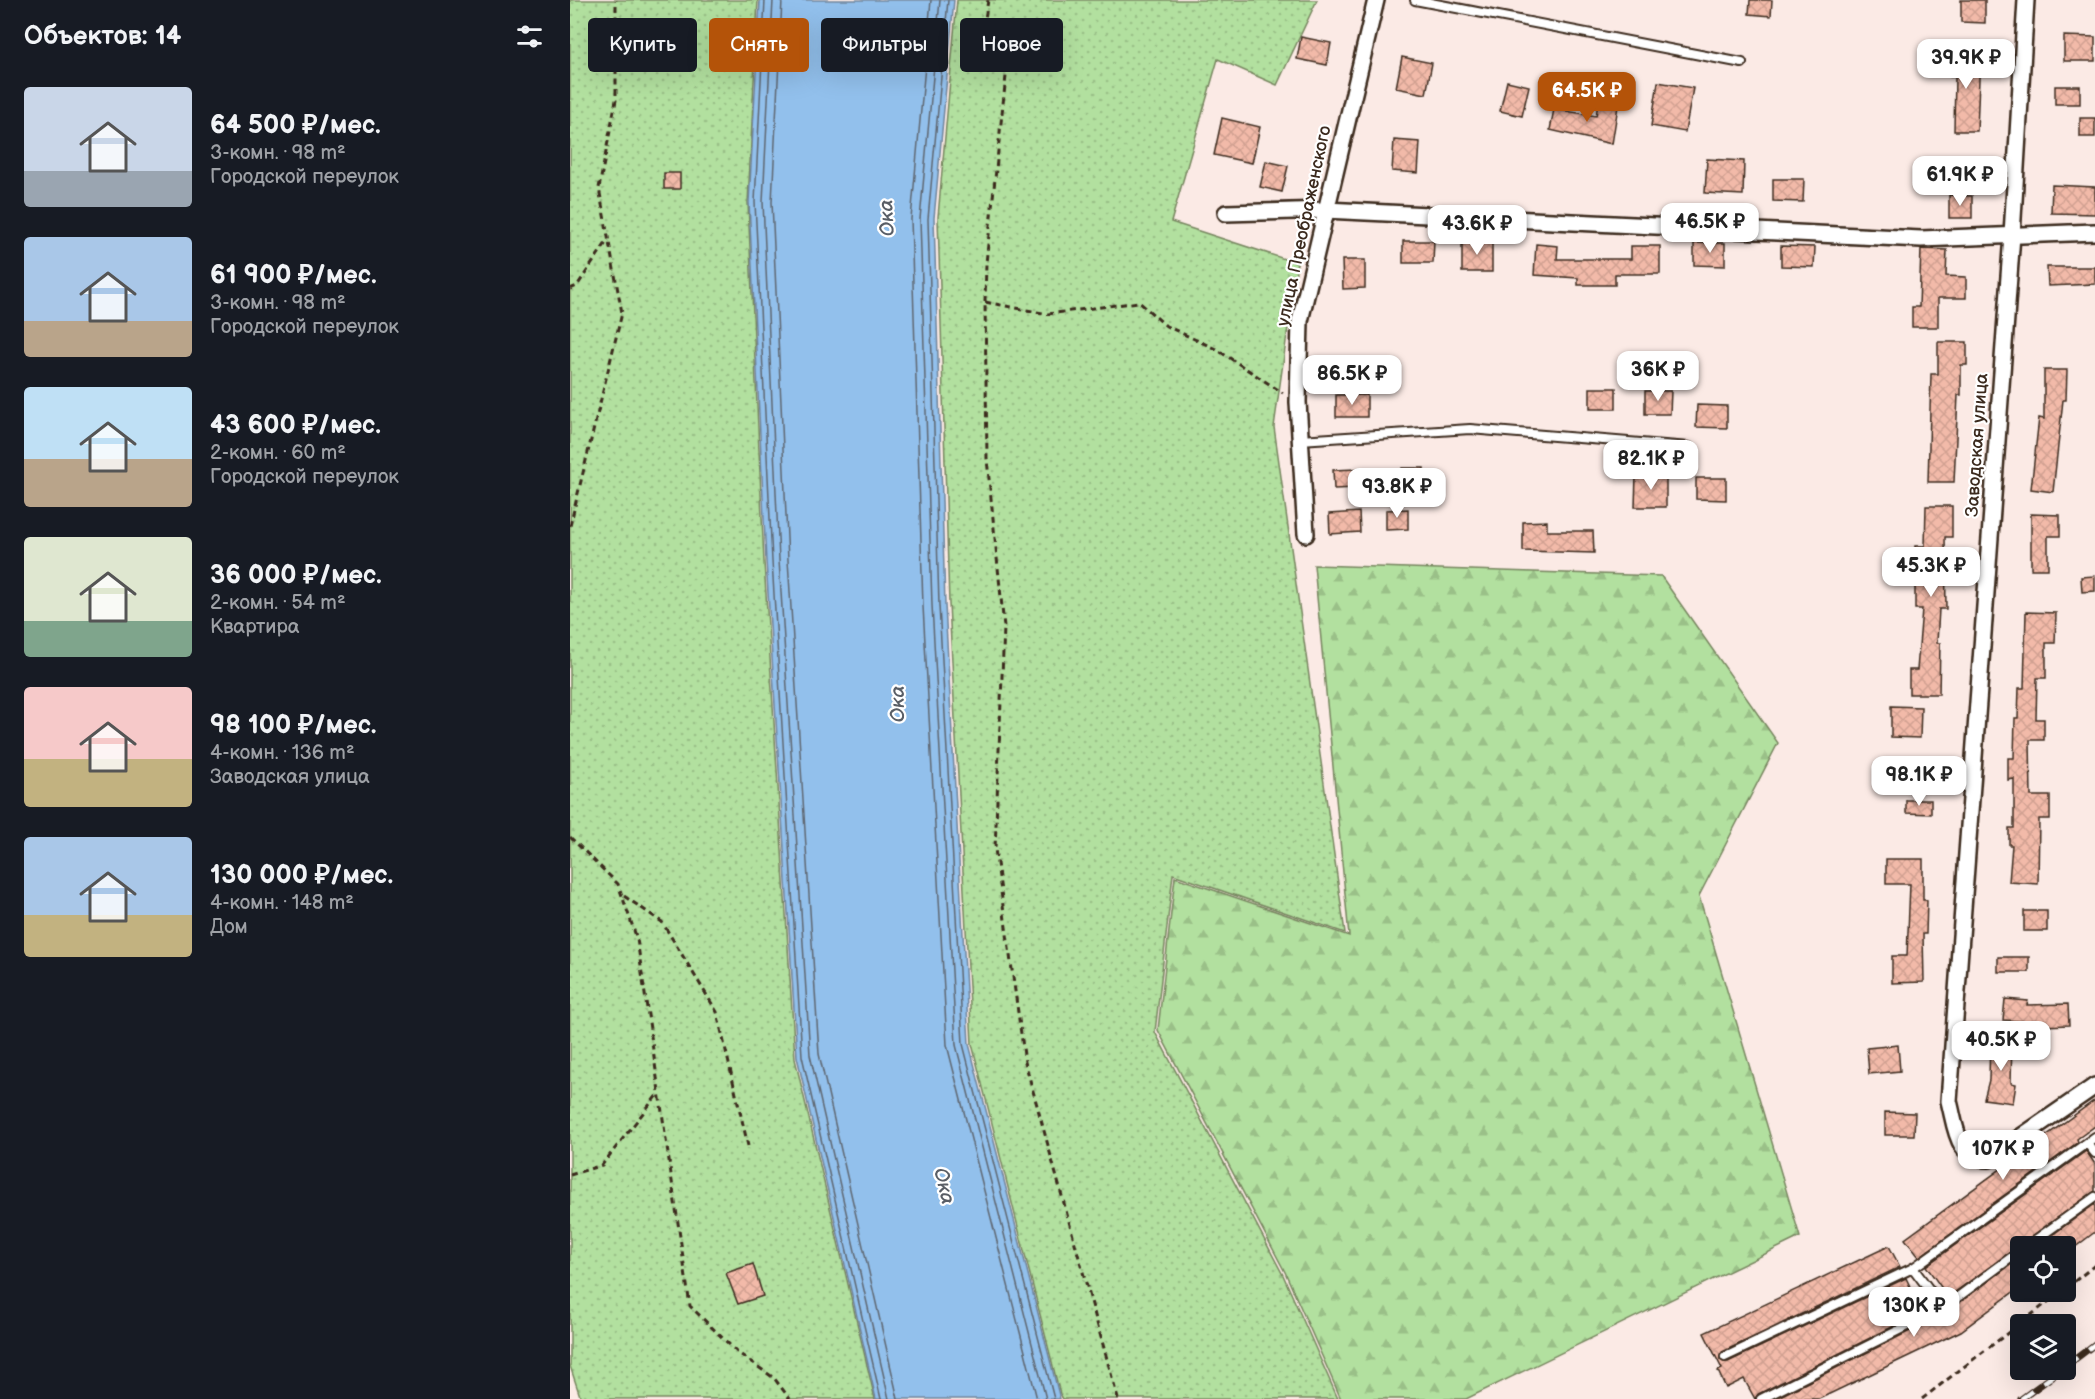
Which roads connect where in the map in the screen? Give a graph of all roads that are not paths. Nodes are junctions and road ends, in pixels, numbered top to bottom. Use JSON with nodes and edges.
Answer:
{"nodes":[{"id":1,"x":1376,"y":0,"type":"edge"},
{"id":2,"x":1415,"y":0,"type":"edge"},
{"id":3,"x":2026,"y":0,"type":"edge"},
{"id":4,"x":1743,"y":63,"type":"dead end"},
{"id":5,"x":1325,"y":210,"type":"junction"},
{"id":6,"x":1226,"y":213,"type":"dead end"},
{"id":7,"x":2095,"y":232,"type":"edge"},
{"id":8,"x":2012,"y":235,"type":"junction"},
{"id":9,"x":1300,"y":441,"type":"junction"},
{"id":10,"x":1689,"y":447,"type":"dead end"},
{"id":11,"x":1306,"y":534,"type":"dead end"},
{"id":12,"x":2095,"y":1086,"type":"edge"},
{"id":13,"x":2095,"y":1137,"type":"edge"},
{"id":14,"x":2087,"y":1143,"type":"junction"},
{"id":15,"x":2095,"y":1153,"type":"edge"},
{"id":16,"x":2095,"y":1197,"type":"edge"},
{"id":17,"x":2041,"y":1236,"type":"edge"},
{"id":18,"x":2010,"y":1258,"type":"edge"},
{"id":19,"x":1913,"y":1268,"type":"junction"},
{"id":20,"x":1943,"y":1308,"type":"junction"},
{"id":21,"x":1725,"y":1357,"type":"dead end"},
{"id":22,"x":1761,"y":1399,"type":"edge"}],
"edges":[{"from":1,"to":5,"type":"street","name":"улица Преображенского"},
{"from":2,"to":4,"type":"lane"},
{"from":3,"to":8,"type":"street","name":"Заводская улица"},
{"from":5,"to":6,"type":"street"},
{"from":5,"to":8,"type":"street"},
{"from":5,"to":9,"type":"street","name":"улица Преображенского"},
{"from":7,"to":8,"type":"street"},
{"from":8,"to":12,"type":"street","name":"Заводская улица"},
{"from":9,"to":10,"type":"lane"},
{"from":9,"to":11,"type":"street","name":"улица Преображенского"},
{"from":13,"to":14,"type":"lane"},
{"from":14,"to":15,"type":"lane"},
{"from":14,"to":19,"type":"lane"},
{"from":16,"to":17,"type":"lane"},
{"from":18,"to":20,"type":"lane"},
{"from":19,"to":20,"type":"lane"},
{"from":19,"to":21,"type":"lane"},
{"from":20,"to":22,"type":"lane"}]}
